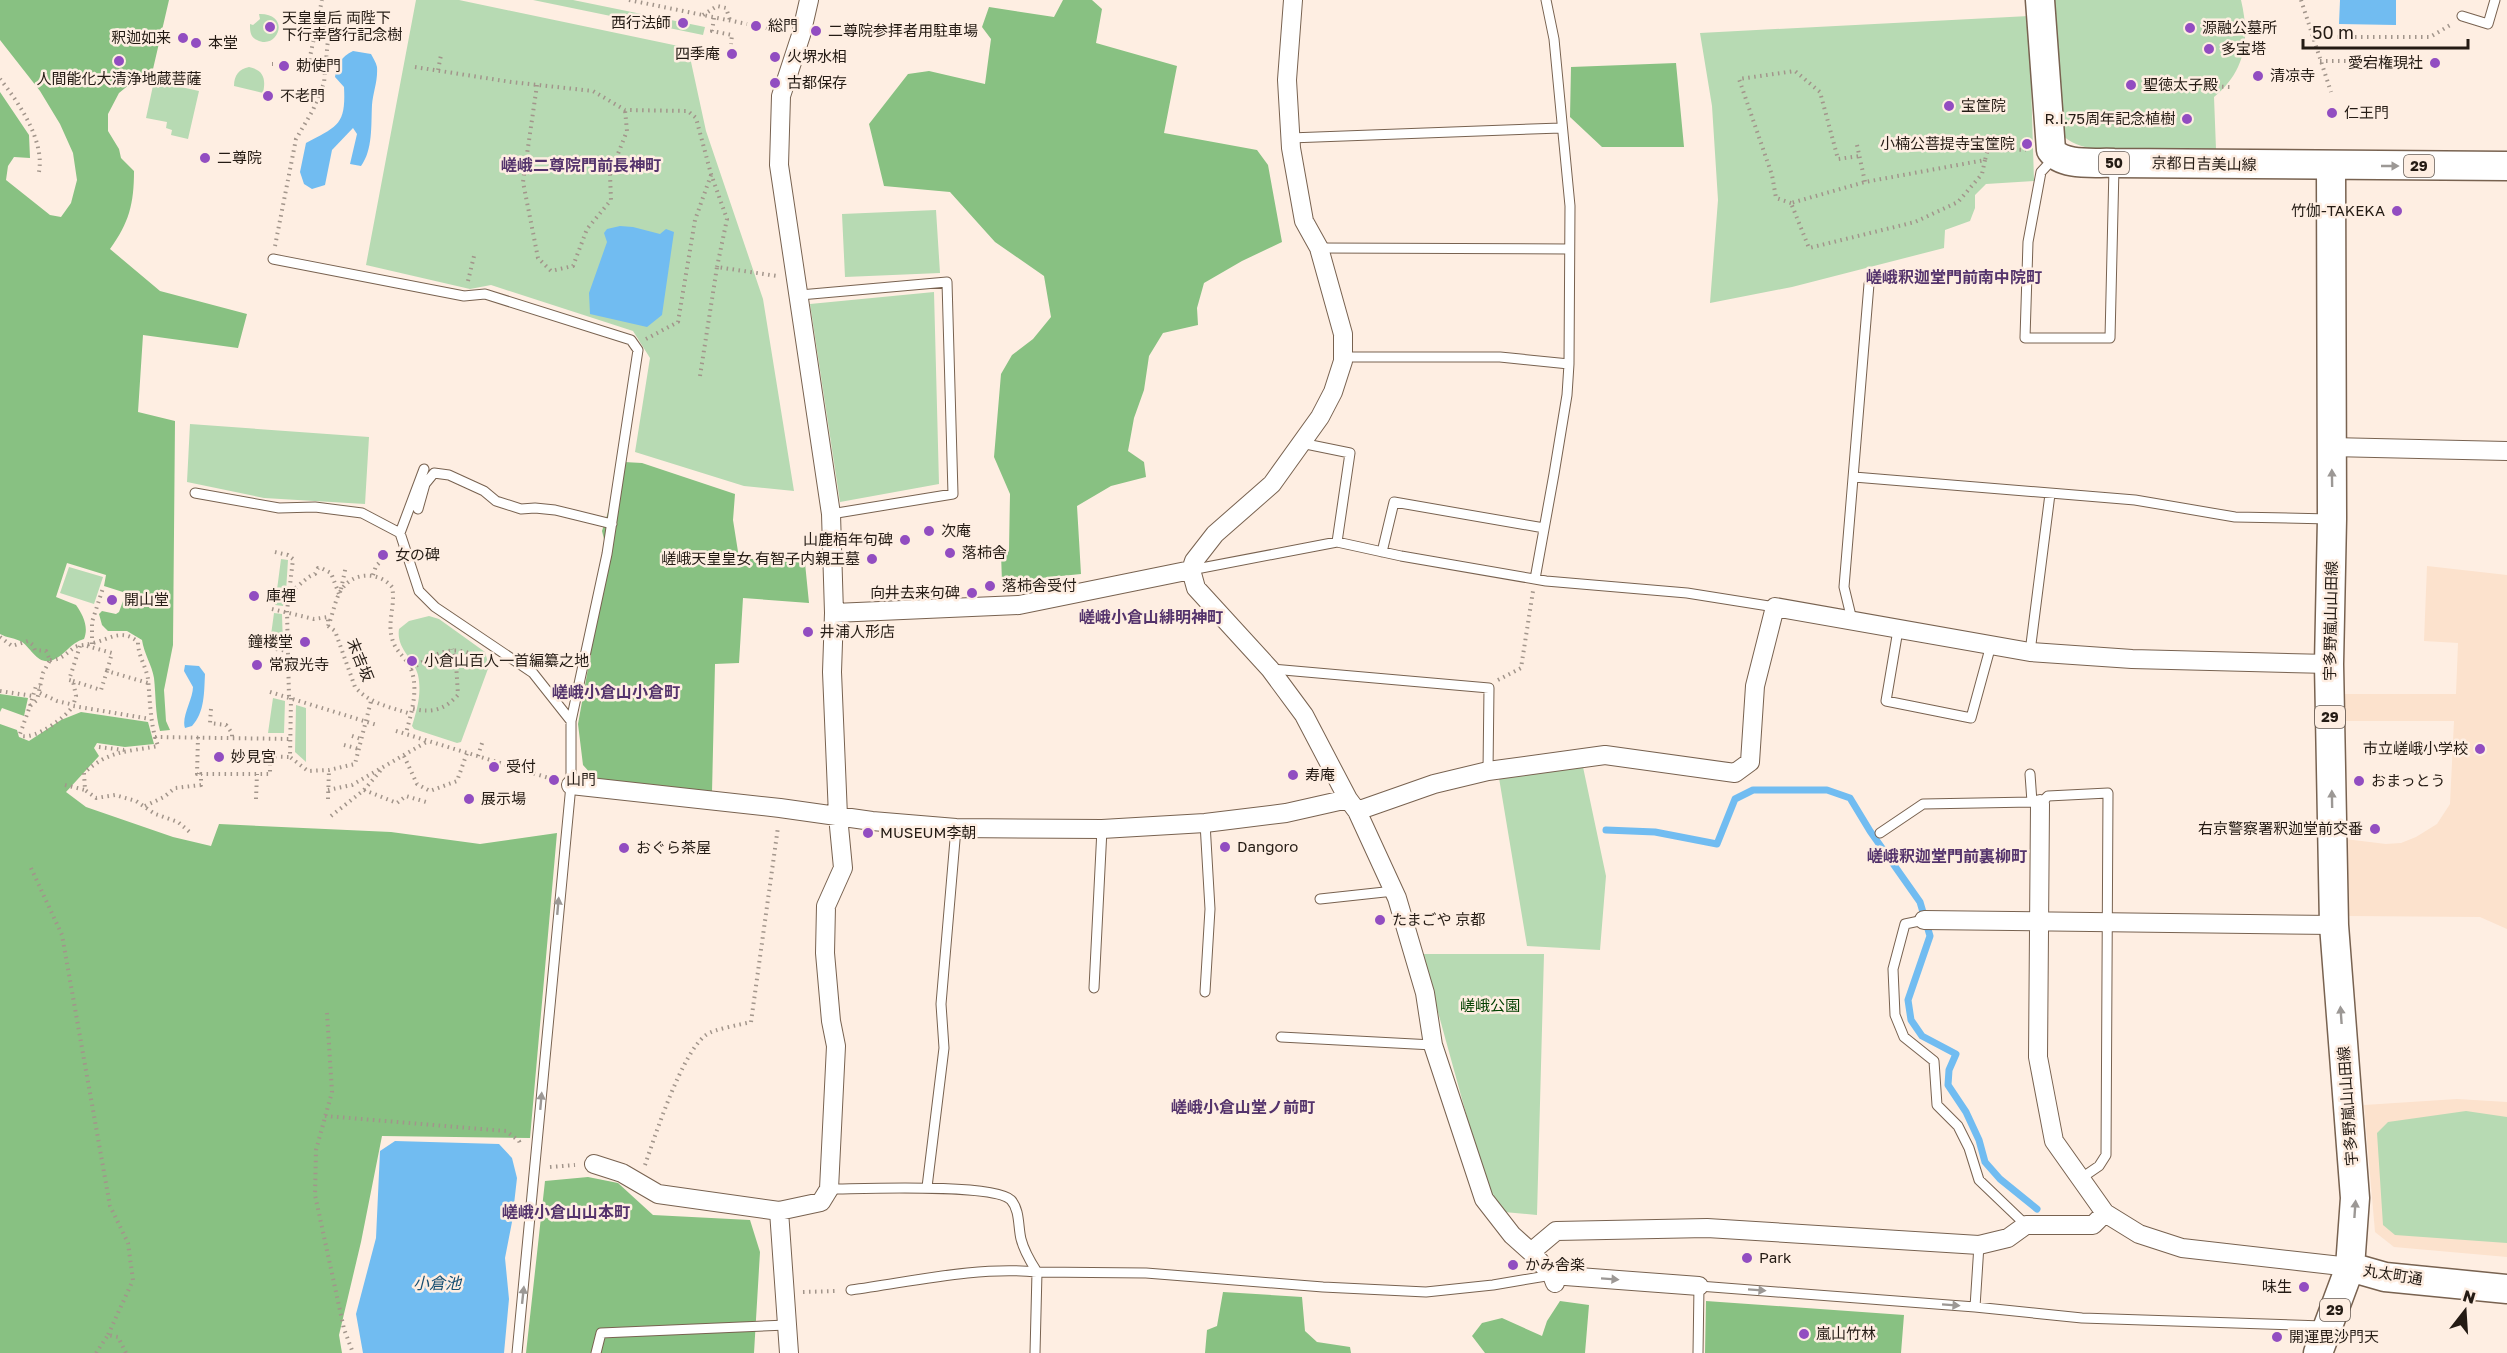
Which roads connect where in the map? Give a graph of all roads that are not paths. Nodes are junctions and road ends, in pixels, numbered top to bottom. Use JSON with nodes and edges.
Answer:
{"nodes":[{"id":1,"x":808,"y":0,"type":"edge"},
{"id":2,"x":1293,"y":0,"type":"edge"},
{"id":3,"x":1546,"y":0,"type":"edge"},
{"id":4,"x":2040,"y":0,"type":"edge"},
{"id":5,"x":2496,"y":0,"type":"edge"},
{"id":6,"x":2462,"y":16,"type":"road end"},
{"id":7,"x":1561,"y":128,"type":"junction"},
{"id":8,"x":1290,"y":138,"type":"junction"},
{"id":9,"x":2053,"y":153,"type":"junction"},
{"id":10,"x":2114,"y":163,"type":"junction"},
{"id":11,"x":2331,"y":166,"type":"junction"},
{"id":12,"x":2507,"y":166,"type":"edge"},
{"id":13,"x":1319,"y":248,"type":"junction"},
{"id":14,"x":1569,"y":249,"type":"junction"},
{"id":15,"x":273,"y":259,"type":"road end"},
{"id":16,"x":1869,"y":284,"type":"dead end"},
{"id":17,"x":799,"y":287,"type":"junction"},
{"id":18,"x":1343,"y":357,"type":"junction"},
{"id":19,"x":1569,"y":364,"type":"junction"},
{"id":20,"x":1301,"y":443,"type":"junction"},
{"id":21,"x":2331,"y":447,"type":"junction"},
{"id":22,"x":2507,"y":451,"type":"edge"},
{"id":23,"x":424,"y":469,"type":"dead end"},
{"id":24,"x":1854,"y":477,"type":"junction"},
{"id":25,"x":195,"y":493,"type":"dead end"},
{"id":26,"x":2050,"y":494,"type":"junction"},
{"id":27,"x":418,"y":509,"type":"dead end"},
{"id":28,"x":831,"y":514,"type":"junction"},
{"id":29,"x":2332,"y":519,"type":"junction"},
{"id":30,"x":612,"y":524,"type":"junction"},
{"id":31,"x":1544,"y":528,"type":"junction"},
{"id":32,"x":400,"y":533,"type":"junction"},
{"id":33,"x":1337,"y":542,"type":"junction"},
{"id":34,"x":1382,"y":552,"type":"junction"},
{"id":35,"x":1191,"y":570,"type":"junction"},
{"id":36,"x":1534,"y":579,"type":"junction"},
{"id":37,"x":1775,"y":607,"type":"junction"},
{"id":38,"x":834,"y":613,"type":"junction"},
{"id":39,"x":1852,"y":620,"type":"junction"},
{"id":40,"x":1898,"y":630,"type":"junction"},
{"id":41,"x":1991,"y":645,"type":"junction"},
{"id":42,"x":2030,"y":652,"type":"junction"},
{"id":43,"x":2329,"y":664,"type":"junction"},
{"id":44,"x":1270,"y":669,"type":"junction"},
{"id":45,"x":571,"y":721,"type":"junction"},
{"id":46,"x":1488,"y":771,"type":"junction"},
{"id":47,"x":2030,"y":774,"type":"dead end"},
{"id":48,"x":571,"y":785,"type":"junction"},
{"id":49,"x":2036,"y":803,"type":"junction"},
{"id":50,"x":1352,"y":805,"type":"junction"},
{"id":51,"x":838,"y":816,"type":"junction"},
{"id":52,"x":1205,"y":823,"type":"junction"},
{"id":53,"x":956,"y":828,"type":"junction"},
{"id":54,"x":1102,"y":829,"type":"junction"},
{"id":55,"x":1880,"y":833,"type":"dead end"},
{"id":56,"x":1394,"y":891,"type":"junction"},
{"id":57,"x":1320,"y":899,"type":"dead end"},
{"id":58,"x":1924,"y":920,"type":"joint"},
{"id":59,"x":2040,"y":921,"type":"junction"},
{"id":60,"x":2107,"y":922,"type":"junction"},
{"id":61,"x":2334,"y":925,"type":"junction"},
{"id":62,"x":1094,"y":988,"type":"dead end"},
{"id":63,"x":1205,"y":992,"type":"dead end"},
{"id":64,"x":1281,"y":1037,"type":"dead end"},
{"id":65,"x":1433,"y":1045,"type":"junction"},
{"id":66,"x":594,"y":1164,"type":"road end"},
{"id":67,"x":2080,"y":1179,"type":"junction"},
{"id":68,"x":927,"y":1187,"type":"junction"},
{"id":69,"x":829,"y":1189,"type":"junction"},
{"id":70,"x":779,"y":1211,"type":"junction"},
{"id":71,"x":2105,"y":1213,"type":"junction"},
{"id":72,"x":2026,"y":1225,"type":"junction"},
{"id":73,"x":1979,"y":1245,"type":"junction"},
{"id":74,"x":1531,"y":1252,"type":"junction"},
{"id":75,"x":2350,"y":1267,"type":"junction"},
{"id":76,"x":1037,"y":1272,"type":"junction"},
{"id":77,"x":1553,"y":1279,"type":"junction"},
{"id":78,"x":1699,"y":1286,"type":"junction"},
{"id":79,"x":2507,"y":1289,"type":"edge"},
{"id":80,"x":851,"y":1290,"type":"road end"},
{"id":81,"x":1975,"y":1306,"type":"junction"},
{"id":82,"x":787,"y":1324,"type":"junction"},
{"id":83,"x":2328,"y":1327,"type":"junction"},
{"id":84,"x":518,"y":1353,"type":"edge"},
{"id":85,"x":596,"y":1353,"type":"edge"},
{"id":86,"x":789,"y":1353,"type":"edge"},
{"id":87,"x":1035,"y":1353,"type":"edge"},
{"id":88,"x":1698,"y":1353,"type":"edge"},
{"id":89,"x":2318,"y":1353,"type":"edge"}],
"edges":[{"from":1,"to":17,"type":"street"},
{"from":2,"to":8,"type":"street"},
{"from":3,"to":7,"type":"lane"},
{"from":4,"to":9,"type":"main road"},
{"from":5,"to":6,"type":"lane"},
{"from":7,"to":8,"type":"lane"},
{"from":7,"to":14,"type":"lane"},
{"from":8,"to":13,"type":"street"},
{"from":9,"to":10,"type":"main road","name":"京都日吉美山線","number":"50"},
{"from":9,"to":10,"type":"lane"},
{"from":10,"to":11,"type":"main road","name":"京都日吉美山線","number":"50"},
{"from":11,"to":12,"type":"main road","number":"29","one_way":true},
{"from":11,"to":21,"type":"main road","name":"宇多野嵐山山田線","number":"29"},
{"from":13,"to":14,"type":"lane"},
{"from":13,"to":18,"type":"street"},
{"from":14,"to":19,"type":"lane"},
{"from":15,"to":30,"type":"lane"},
{"from":16,"to":24,"type":"lane"},
{"from":17,"to":28,"type":"street"},
{"from":17,"to":28,"type":"lane"},
{"from":18,"to":19,"type":"lane"},
{"from":18,"to":20,"type":"street"},
{"from":19,"to":31,"type":"lane"},
{"from":20,"to":33,"type":"lane"},
{"from":20,"to":35,"type":"street"},
{"from":21,"to":22,"type":"street"},
{"from":29,"to":21,"type":"main road","name":"宇多野嵐山山田線","number":"29","one_way":true},
{"from":23,"to":32,"type":"lane"},
{"from":24,"to":26,"type":"lane"},
{"from":24,"to":39,"type":"lane"},
{"from":25,"to":32,"type":"lane"},
{"from":26,"to":29,"type":"lane"},
{"from":26,"to":42,"type":"lane"},
{"from":27,"to":30,"type":"lane"},
{"from":28,"to":38,"type":"street"},
{"from":29,"to":43,"type":"main road","name":"宇多野嵐山山田線","number":"29"},
{"from":30,"to":45,"type":"lane"},
{"from":31,"to":34,"type":"lane"},
{"from":31,"to":36,"type":"lane"},
{"from":32,"to":45,"type":"lane"},
{"from":33,"to":34,"type":"lane"},
{"from":33,"to":35,"type":"lane"},
{"from":34,"to":36,"type":"lane"},
{"from":35,"to":38,"type":"street"},
{"from":35,"to":44,"type":"street"},
{"from":36,"to":37,"type":"lane"},
{"from":37,"to":39,"type":"street"},
{"from":37,"to":46,"type":"street"},
{"from":38,"to":51,"type":"street"},
{"from":39,"to":40,"type":"street"},
{"from":40,"to":41,"type":"street"},
{"from":40,"to":41,"type":"lane"},
{"from":41,"to":42,"type":"street"},
{"from":42,"to":43,"type":"street"},
{"from":61,"to":43,"type":"main road","name":"宇多野嵐山山田線","number":"29","one_way":true},
{"from":44,"to":46,"type":"lane"},
{"from":44,"to":50,"type":"street"},
{"from":45,"to":48,"type":"lane"},
{"from":46,"to":50,"type":"street"},
{"from":47,"to":49,"type":"lane"},
{"from":48,"to":51,"type":"street"},
{"from":84,"to":48,"type":"lane","one_way":true},
{"from":49,"to":55,"type":"lane"},
{"from":49,"to":59,"type":"street"},
{"from":49,"to":60,"type":"lane"},
{"from":50,"to":52,"type":"street"},
{"from":50,"to":56,"type":"street"},
{"from":51,"to":53,"type":"street"},
{"from":51,"to":69,"type":"street"},
{"from":52,"to":54,"type":"street"},
{"from":52,"to":63,"type":"lane"},
{"from":53,"to":54,"type":"street"},
{"from":53,"to":68,"type":"lane"},
{"from":54,"to":62,"type":"lane"},
{"from":56,"to":57,"type":"lane"},
{"from":56,"to":65,"type":"street"},
{"from":58,"to":59,"type":"street"},
{"from":58,"to":72,"type":"lane"},
{"from":59,"to":60,"type":"street"},
{"from":59,"to":67,"type":"street"},
{"from":60,"to":61,"type":"street"},
{"from":60,"to":67,"type":"lane"},
{"from":75,"to":61,"type":"main road","name":"宇多野嵐山山田線","number":"29","one_way":true},
{"from":64,"to":65,"type":"lane"},
{"from":65,"to":74,"type":"street"},
{"from":66,"to":70,"type":"street"},
{"from":67,"to":71,"type":"street"},
{"from":68,"to":69,"type":"lane"},
{"from":68,"to":76,"type":"lane"},
{"from":69,"to":70,"type":"street"},
{"from":70,"to":82,"type":"street"},
{"from":71,"to":72,"type":"street"},
{"from":71,"to":75,"type":"street"},
{"from":72,"to":73,"type":"street"},
{"from":73,"to":74,"type":"street"},
{"from":73,"to":81,"type":"lane"},
{"from":74,"to":77,"type":"street"},
{"from":75,"to":79,"type":"main road","name":"丸太町通"},
{"from":75,"to":83,"type":"main road","name":"宇多野嵐山山田線","number":"29"},
{"from":76,"to":77,"type":"lane"},
{"from":76,"to":80,"type":"lane"},
{"from":76,"to":87,"type":"lane"},
{"from":77,"to":78,"type":"street","one_way":true},
{"from":78,"to":81,"type":"lane","one_way":true},
{"from":78,"to":88,"type":"lane"},
{"from":81,"to":83,"type":"lane"},
{"from":82,"to":85,"type":"lane"},
{"from":82,"to":86,"type":"street"},
{"from":83,"to":89,"type":"main road","name":"宇多野嵐山山田線","number":"29"}]}
